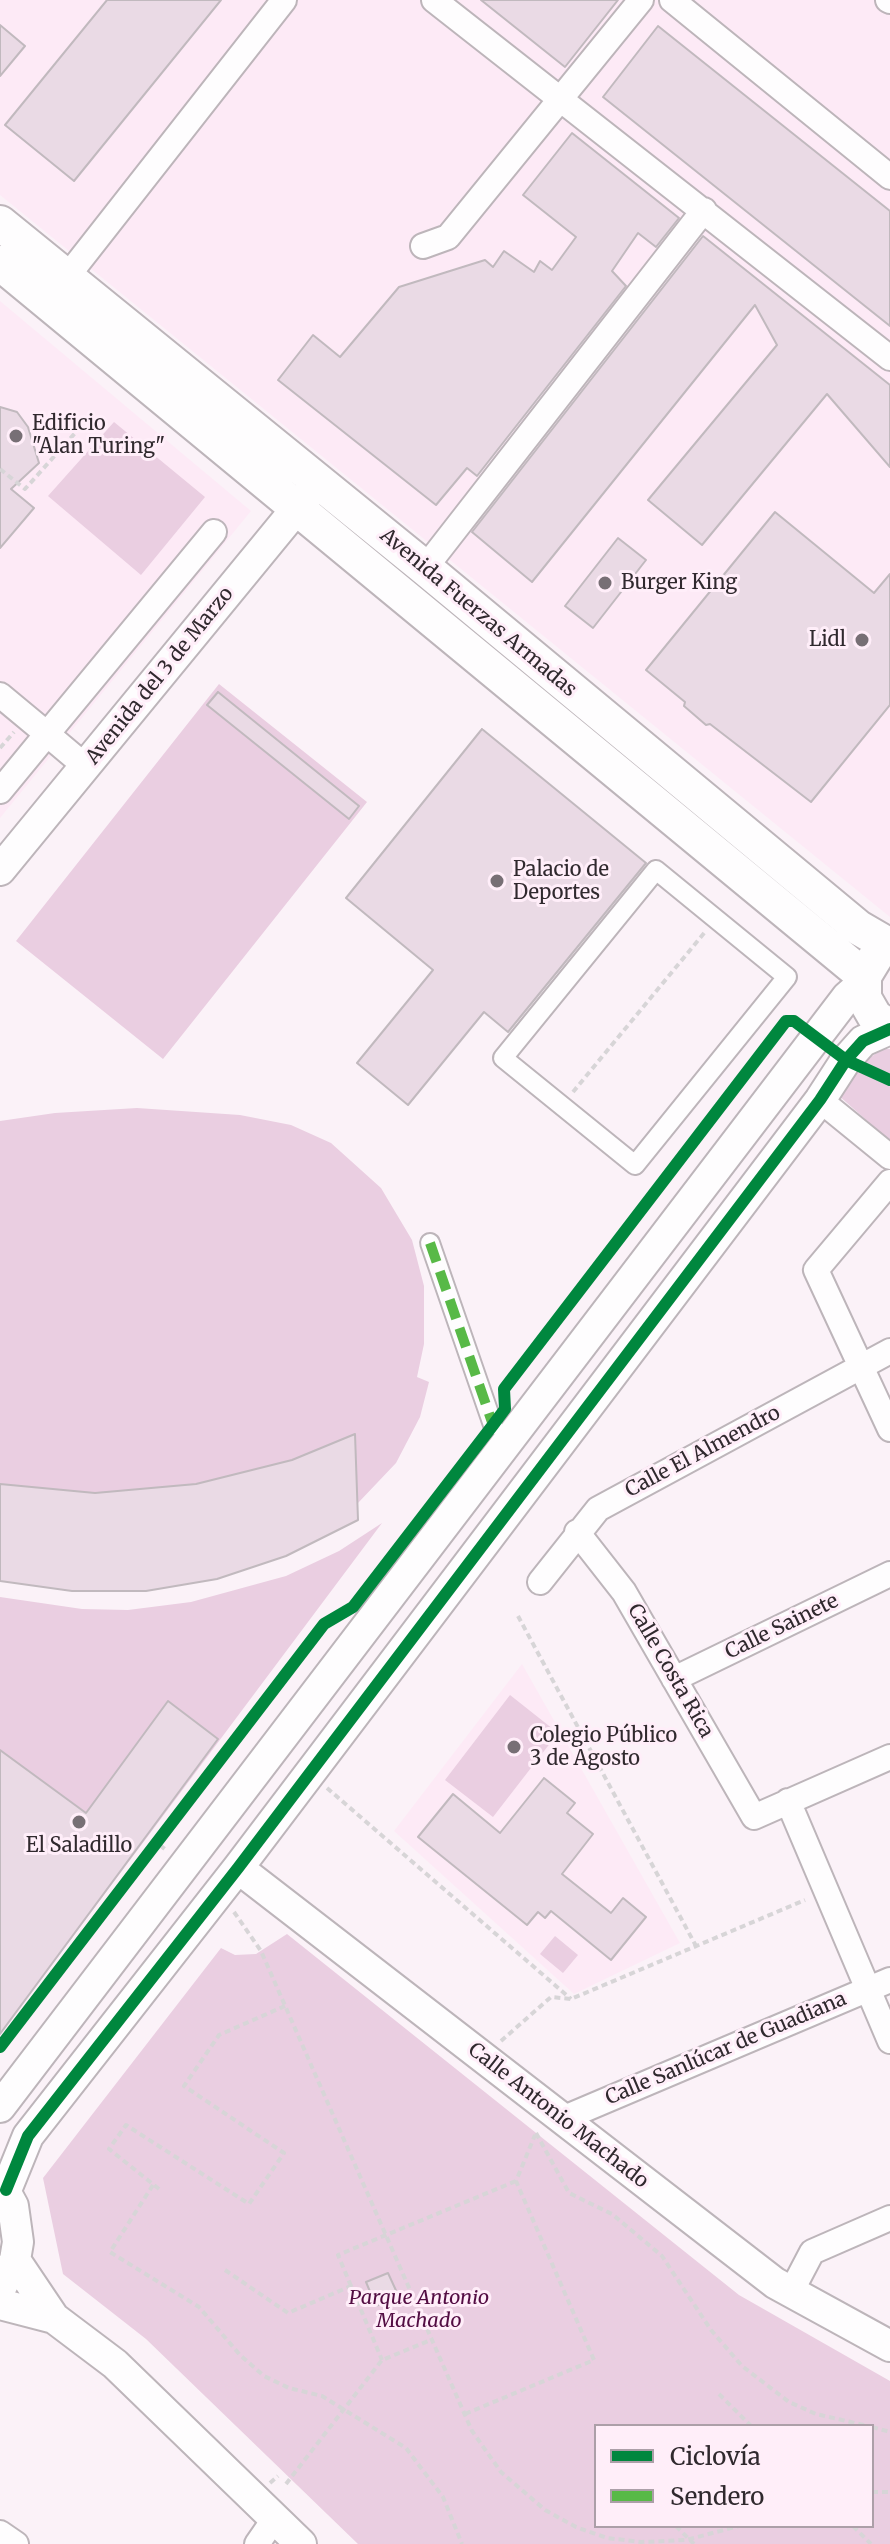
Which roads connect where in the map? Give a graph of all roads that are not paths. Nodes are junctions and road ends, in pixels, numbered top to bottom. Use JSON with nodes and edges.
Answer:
{"nodes":[{"id":1,"x":284,"y":0,"type":"edge"},
{"id":2,"x":434,"y":0,"type":"edge"},
{"id":3,"x":641,"y":0,"type":"edge"},
{"id":4,"x":672,"y":0,"type":"edge"},
{"id":5,"x":561,"y":99,"type":"junction"},
{"id":6,"x":890,"y":177,"type":"edge"},
{"id":7,"x":704,"y":210,"type":"junction"},
{"id":8,"x":0,"y":223,"type":"edge"},
{"id":9,"x":423,"y":246,"type":"dead end"},
{"id":10,"x":0,"y":263,"type":"edge"},
{"id":11,"x":56,"y":289,"type":"junction"},
{"id":12,"x":890,"y":358,"type":"edge"},
{"id":13,"x":308,"y":495,"type":"junction"},
{"id":14,"x":214,"y":532,"type":"dead end"},
{"id":15,"x":425,"y":568,"type":"junction"},
{"id":16,"x":0,"y":695,"type":"edge"},
{"id":17,"x":47,"y":734,"type":"junction"},
{"id":18,"x":85,"y":766,"type":"junction"},
{"id":19,"x":0,"y":791,"type":"edge"},
{"id":20,"x":0,"y":870,"type":"edge"},
{"id":21,"x":716,"y":918,"type":"joint"},
{"id":22,"x":890,"y":948,"type":"edge"},
{"id":23,"x":864,"y":980,"type":"junction"},
{"id":24,"x":890,"y":1028,"type":"edge"},
{"id":25,"x":820,"y":1100,"type":"junction"},
{"id":26,"x":890,"y":1157,"type":"edge"},
{"id":27,"x":890,"y":1182,"type":"edge"},
{"id":28,"x":430,"y":1243,"type":"dead end"},
{"id":29,"x":890,"y":1351,"type":"edge"},
{"id":30,"x":861,"y":1367,"type":"junction"},
{"id":31,"x":493,"y":1425,"type":"dead end"},
{"id":32,"x":890,"y":1429,"type":"edge"},
{"id":33,"x":577,"y":1532,"type":"junction"},
{"id":34,"x":890,"y":1574,"type":"edge"},
{"id":35,"x":540,"y":1582,"type":"dead end"},
{"id":36,"x":674,"y":1679,"type":"junction"},
{"id":37,"x":890,"y":1757,"type":"edge"},
{"id":38,"x":788,"y":1801,"type":"junction"},
{"id":39,"x":238,"y":1868,"type":"junction"},
{"id":40,"x":879,"y":1984,"type":"edge"},
{"id":41,"x":890,"y":2041,"type":"edge"},
{"id":42,"x":0,"y":2107,"type":"edge"},
{"id":43,"x":546,"y":2127,"type":"junction"},
{"id":44,"x":3,"y":2186,"type":"edge"},
{"id":45,"x":890,"y":2218,"type":"edge"},
{"id":46,"x":15,"y":2260,"type":"junction"},
{"id":47,"x":0,"y":2289,"type":"edge"},
{"id":48,"x":791,"y":2292,"type":"junction"},
{"id":49,"x":0,"y":2304,"type":"edge"},
{"id":50,"x":54,"y":2318,"type":"junction"},
{"id":51,"x":890,"y":2346,"type":"edge"},
{"id":52,"x":275,"y":2518,"type":"junction"},
{"id":53,"x":0,"y":2533,"type":"edge"},
{"id":54,"x":16,"y":2544,"type":"edge"},
{"id":55,"x":257,"y":2544,"type":"edge"},
{"id":56,"x":301,"y":2544,"type":"edge"}],
"edges":[{"from":1,"to":11,"type":"street"},
{"from":2,"to":5,"type":"street"},
{"from":3,"to":5,"type":"street"},
{"from":4,"to":6,"type":"street"},
{"from":5,"to":7,"type":"street"},
{"from":5,"to":9,"type":"street"},
{"from":7,"to":12,"type":"street"},
{"from":7,"to":15,"type":"street"},
{"from":8,"to":11,"type":"main road","name":"Avenida Fuerzas Armadas"},
{"from":10,"to":11,"type":"main road","name":"Avenida Fuerzas Armadas"},
{"from":11,"to":13,"type":"main road","name":"Avenida Fuerzas Armadas"},
{"from":13,"to":15,"type":"main road","name":"Avenida Fuerzas Armadas"},
{"from":13,"to":18,"type":"street","name":"Avenida del 3 de Marzo"},
{"from":13,"to":23,"type":"main road","name":"Avenida Fuerzas Armadas"},
{"from":14,"to":17,"type":"street"},
{"from":15,"to":22,"type":"main road","name":"Avenida Fuerzas Armadas"},
{"from":16,"to":17,"type":"street"},
{"from":17,"to":18,"type":"street"},
{"from":17,"to":19,"type":"street"},
{"from":18,"to":20,"type":"street","name":"Avenida del 3 de Marzo"},
{"from":21,"to":21,"type":"street"},
{"from":22,"to":23,"type":"main road"},
{"from":23,"to":24,"type":"main road"},
{"from":23,"to":42,"type":"street"},
{"from":24,"to":25,"type":"street"},
{"from":25,"to":26,"type":"street"},
{"from":25,"to":39,"type":"street"},
{"from":27,"to":30,"type":"street"},
{"from":28,"to":31,"type":"street"},
{"from":29,"to":30,"type":"street","name":"Calle El Almendro"},
{"from":30,"to":32,"type":"street"},
{"from":30,"to":33,"type":"street","name":"Calle El Almendro"},
{"from":33,"to":35,"type":"street","name":"Calle El Almendro"},
{"from":33,"to":36,"type":"street","name":"Calle Costa Rica"},
{"from":34,"to":36,"type":"street","name":"Calle Sainete"},
{"from":36,"to":38,"type":"street","name":"Calle Costa Rica"},
{"from":37,"to":38,"type":"street"},
{"from":38,"to":40,"type":"street"},
{"from":39,"to":43,"type":"street","name":"Calle Antonio Machado"},
{"from":39,"to":44,"type":"street"},
{"from":40,"to":41,"type":"street"},
{"from":40,"to":43,"type":"street","name":"Calle Sanlúcar de Guadiana"},
{"from":43,"to":48,"type":"street","name":"Calle Antonio Machado"},
{"from":44,"to":46,"type":"street"},
{"from":45,"to":48,"type":"street"},
{"from":46,"to":47,"type":"street"},
{"from":46,"to":50,"type":"street"},
{"from":48,"to":51,"type":"street","name":"Calle Antonio Machado"},
{"from":49,"to":50,"type":"street"},
{"from":50,"to":52,"type":"street"},
{"from":52,"to":55,"type":"street"},
{"from":52,"to":56,"type":"street"},
{"from":53,"to":54,"type":"street"}]}
